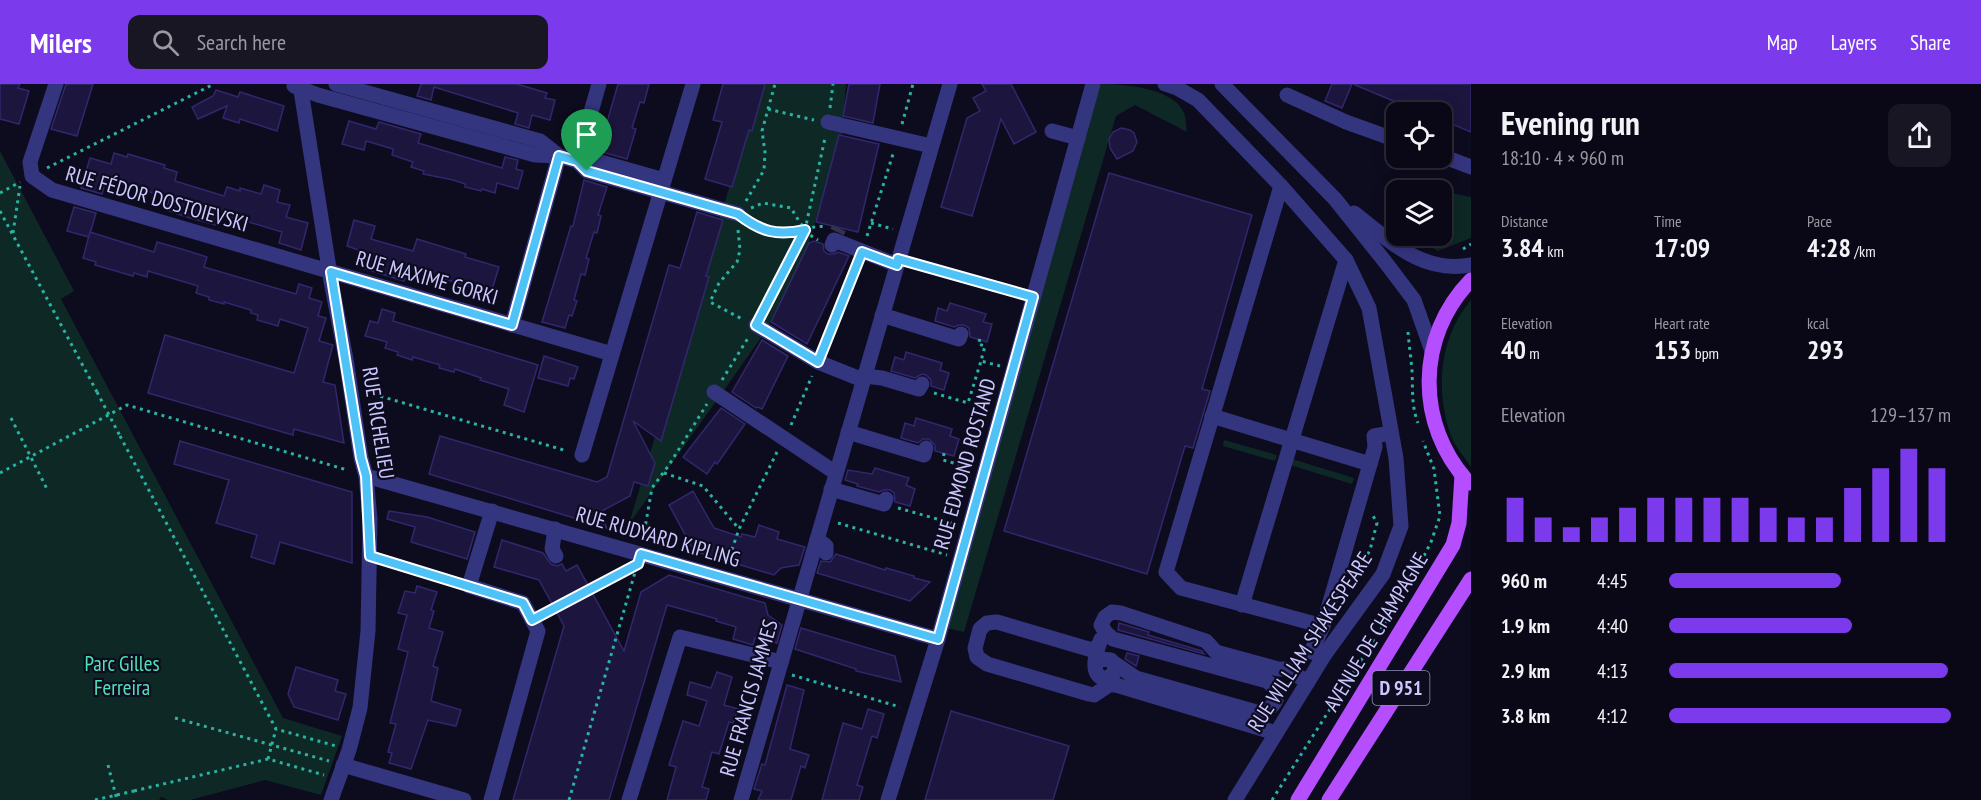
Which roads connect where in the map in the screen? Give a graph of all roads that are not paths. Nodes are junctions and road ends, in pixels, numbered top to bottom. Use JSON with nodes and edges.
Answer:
{"nodes":[{"id":1,"x":56,"y":84,"type":"edge"},
{"id":2,"x":336,"y":84,"type":"edge"},
{"id":3,"x":599,"y":84,"type":"edge"},
{"id":4,"x":693,"y":84,"type":"edge"},
{"id":5,"x":950,"y":84,"type":"edge"},
{"id":6,"x":1093,"y":84,"type":"edge"},
{"id":7,"x":1165,"y":84,"type":"edge"},
{"id":8,"x":1222,"y":84,"type":"edge"},
{"id":9,"x":301,"y":85,"type":"edge"},
{"id":10,"x":1287,"y":95,"type":"dead end"},
{"id":11,"x":820,"y":121,"type":"road end"},
{"id":12,"x":1052,"y":131,"type":"dead end"},
{"id":13,"x":1386,"y":136,"type":"edge"},
{"id":14,"x":1078,"y":138,"type":"junction"},
{"id":15,"x":931,"y":146,"type":"junction"},
{"id":16,"x":559,"y":156,"type":"junction"},
{"id":17,"x":1452,"y":160,"type":"edge"},
{"id":18,"x":577,"y":161,"type":"junction"},
{"id":19,"x":1471,"y":167,"type":"edge"},
{"id":20,"x":662,"y":186,"type":"junction"},
{"id":21,"x":1281,"y":186,"type":"junction"},
{"id":22,"x":1335,"y":199,"type":"junction"},
{"id":23,"x":738,"y":214,"type":"road end"},
{"id":24,"x":834,"y":239,"type":"dead end"},
{"id":25,"x":1346,"y":260,"type":"junction"},
{"id":26,"x":898,"y":262,"type":"junction"},
{"id":27,"x":1471,"y":265,"type":"edge"},
{"id":28,"x":331,"y":272,"type":"junction"},
{"id":29,"x":1471,"y":280,"type":"edge"},
{"id":30,"x":882,"y":315,"type":"junction"},
{"id":31,"x":512,"y":325,"type":"junction"},
{"id":32,"x":756,"y":325,"type":"road end"},
{"id":33,"x":961,"y":334,"type":"dead end"},
{"id":34,"x":1432,"y":351,"type":"junction"},
{"id":35,"x":612,"y":354,"type":"junction"},
{"id":36,"x":864,"y":378,"type":"junction"},
{"id":37,"x":929,"y":386,"type":"road end"},
{"id":38,"x":714,"y":392,"type":"road end"},
{"id":39,"x":1212,"y":416,"type":"junction"},
{"id":40,"x":848,"y":432,"type":"junction"},
{"id":41,"x":1391,"y":434,"type":"junction"},
{"id":42,"x":1292,"y":440,"type":"junction"},
{"id":43,"x":926,"y":448,"type":"dead end"},
{"id":44,"x":582,"y":455,"type":"road end"},
{"id":45,"x":1370,"y":464,"type":"junction"},
{"id":46,"x":836,"y":472,"type":"junction"},
{"id":47,"x":366,"y":476,"type":"junction"},
{"id":48,"x":1467,"y":480,"type":"edge"},
{"id":49,"x":831,"y":489,"type":"junction"},
{"id":50,"x":890,"y":503,"type":"road end"},
{"id":51,"x":492,"y":511,"type":"junction"},
{"id":52,"x":555,"y":529,"type":"junction"},
{"id":53,"x":817,"y":539,"type":"junction"},
{"id":54,"x":826,"y":554,"type":"dead end"},
{"id":55,"x":556,"y":556,"type":"dead end"},
{"id":56,"x":1471,"y":579,"type":"edge"},
{"id":57,"x":800,"y":599,"type":"junction"},
{"id":58,"x":1242,"y":605,"type":"junction"},
{"id":59,"x":1101,"y":625,"type":"junction"},
{"id":60,"x":1323,"y":627,"type":"junction"},
{"id":61,"x":938,"y":639,"type":"junction"},
{"id":62,"x":1098,"y":646,"type":"junction"},
{"id":63,"x":1325,"y":654,"type":"junction"},
{"id":64,"x":1114,"y":663,"type":"junction"},
{"id":65,"x":1096,"y":664,"type":"junction"},
{"id":66,"x":780,"y":667,"type":"junction"},
{"id":67,"x":1106,"y":682,"type":"junction"},
{"id":68,"x":1308,"y":682,"type":"junction"},
{"id":69,"x":1276,"y":733,"type":"junction"},
{"id":70,"x":341,"y":772,"type":"junction"},
{"id":71,"x":331,"y":800,"type":"edge"},
{"id":72,"x":464,"y":800,"type":"edge"},
{"id":73,"x":491,"y":800,"type":"edge"},
{"id":74,"x":629,"y":800,"type":"edge"},
{"id":75,"x":741,"y":800,"type":"edge"},
{"id":76,"x":888,"y":800,"type":"edge"},
{"id":77,"x":1235,"y":800,"type":"edge"},
{"id":78,"x":1298,"y":800,"type":"edge"},
{"id":79,"x":1329,"y":800,"type":"edge"}],
"edges":[{"from":1,"to":28,"type":"street","name":"RUE FÉDOR DOSTOIEVSKI"},
{"from":2,"to":16,"type":"street"},
{"from":3,"to":18,"type":"street"},
{"from":4,"to":20,"type":"street"},
{"from":5,"to":15,"type":"street","name":"RUE FRANCIS JAMMES"},
{"from":6,"to":14,"type":"street","name":"RUE EDMOND ROSTAND"},
{"from":7,"to":21,"type":"street","name":"RUE WILLIAM SHAKESPEARE"},
{"from":8,"to":22,"type":"street"},
{"from":9,"to":16,"type":"street"},
{"from":9,"to":28,"type":"street","name":"RUE RICHELIEU"},
{"from":10,"to":13,"type":"street"},
{"from":11,"to":15,"type":"street"},
{"from":12,"to":14,"type":"street"},
{"from":14,"to":61,"type":"street","name":"RUE EDMOND ROSTAND"},
{"from":15,"to":26,"type":"street","name":"RUE FRANCIS JAMMES"},
{"from":16,"to":18,"type":"street"},
{"from":16,"to":31,"type":"street","name":"RUE MAXIME GORKI"},
{"from":17,"to":19,"type":"street"},
{"from":18,"to":20,"type":"street"},
{"from":20,"to":23,"type":"street"},
{"from":20,"to":35,"type":"street"},
{"from":21,"to":25,"type":"street","name":"RUE WILLIAM SHAKESPEARE"},
{"from":21,"to":39,"type":"street"},
{"from":22,"to":27,"type":"street"},
{"from":22,"to":34,"type":"street"},
{"from":24,"to":26,"type":"street"},
{"from":25,"to":41,"type":"street","name":"RUE WILLIAM SHAKESPEARE"},
{"from":25,"to":42,"type":"street"},
{"from":26,"to":30,"type":"street","name":"RUE FRANCIS JAMMES"},
{"from":28,"to":31,"type":"street","name":"RUE MAXIME GORKI"},
{"from":28,"to":47,"type":"street","name":"RUE RICHELIEU"},
{"from":29,"to":34,"type":"main road"},
{"from":30,"to":33,"type":"street"},
{"from":30,"to":36,"type":"street","name":"RUE FRANCIS JAMMES"},
{"from":31,"to":35,"type":"street","name":"RUE MAXIME GORKI"},
{"from":32,"to":36,"type":"street"},
{"from":34,"to":48,"type":"main road"},
{"from":35,"to":44,"type":"street"},
{"from":36,"to":37,"type":"street"},
{"from":36,"to":40,"type":"street","name":"RUE FRANCIS JAMMES"},
{"from":38,"to":46,"type":"street"},
{"from":39,"to":42,"type":"street"},
{"from":39,"to":58,"type":"street"},
{"from":40,"to":43,"type":"street"},
{"from":40,"to":46,"type":"street","name":"RUE FRANCIS JAMMES"},
{"from":41,"to":45,"type":"street"},
{"from":41,"to":63,"type":"street","name":"RUE WILLIAM SHAKESPEARE"},
{"from":42,"to":45,"type":"street"},
{"from":42,"to":58,"type":"street"},
{"from":45,"to":60,"type":"street"},
{"from":46,"to":49,"type":"street","name":"RUE FRANCIS JAMMES"},
{"from":47,"to":51,"type":"street","name":"RUE RUDYARD KIPLING"},
{"from":47,"to":70,"type":"street","name":"RUE RICHELIEU"},
{"from":48,"to":78,"type":"main road","name":"AVENUE DE CHAMPAGNE","number":"D 951"},
{"from":49,"to":50,"type":"street"},
{"from":49,"to":53,"type":"street","name":"RUE FRANCIS JAMMES"},
{"from":51,"to":52,"type":"street","name":"RUE RUDYARD KIPLING"},
{"from":51,"to":73,"type":"street"},
{"from":52,"to":55,"type":"street"},
{"from":52,"to":57,"type":"street","name":"RUE RUDYARD KIPLING"},
{"from":53,"to":54,"type":"street"},
{"from":53,"to":57,"type":"street","name":"RUE FRANCIS JAMMES"},
{"from":56,"to":79,"type":"main road","number":"D 951"},
{"from":57,"to":61,"type":"street","name":"RUE RUDYARD KIPLING"},
{"from":57,"to":66,"type":"street","name":"RUE FRANCIS JAMMES"},
{"from":58,"to":60,"type":"street"},
{"from":59,"to":62,"type":"street"},
{"from":59,"to":64,"type":"street"},
{"from":59,"to":68,"type":"street"},
{"from":60,"to":63,"type":"street"},
{"from":61,"to":76,"type":"street","name":"RUE EDMOND ROSTAND"},
{"from":62,"to":65,"type":"street"},
{"from":62,"to":67,"type":"street"},
{"from":63,"to":68,"type":"street","name":"RUE WILLIAM SHAKESPEARE"},
{"from":64,"to":65,"type":"street"},
{"from":64,"to":67,"type":"street"},
{"from":65,"to":67,"type":"street"},
{"from":66,"to":74,"type":"street"},
{"from":66,"to":75,"type":"street","name":"RUE FRANCIS JAMMES"},
{"from":67,"to":69,"type":"street"},
{"from":68,"to":69,"type":"street","name":"RUE WILLIAM SHAKESPEARE"},
{"from":69,"to":77,"type":"street","name":"RUE WILLIAM SHAKESPEARE"},
{"from":70,"to":71,"type":"street","name":"RUE RICHELIEU"},
{"from":70,"to":72,"type":"street"}]}
